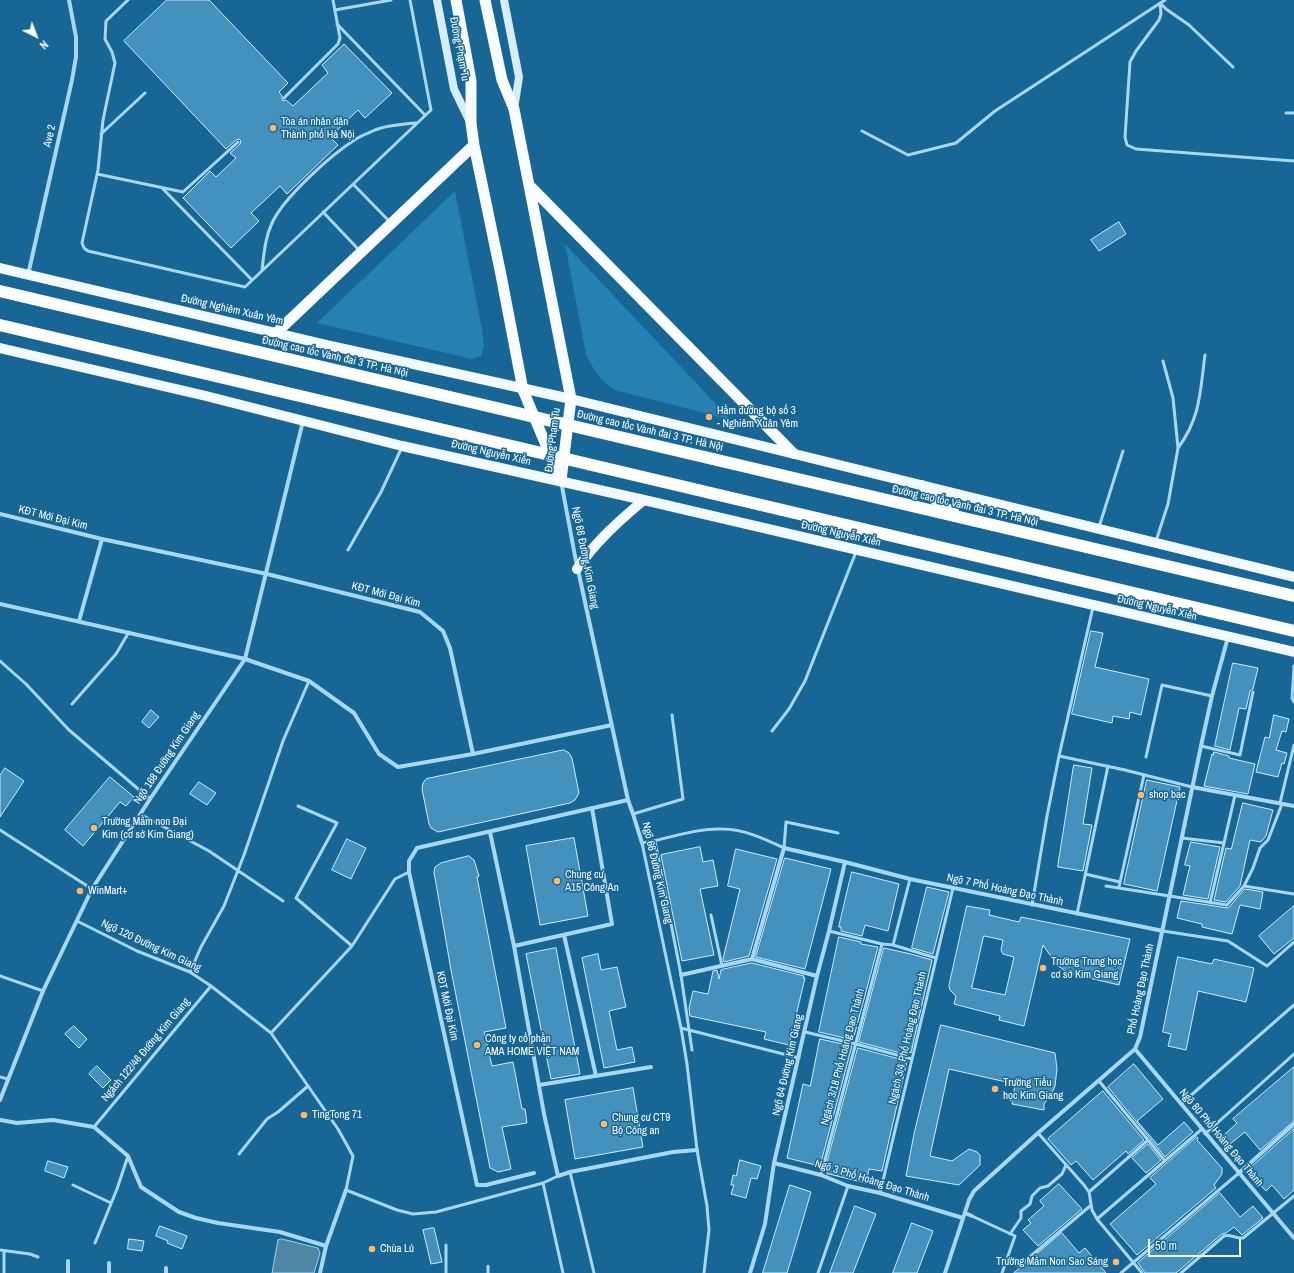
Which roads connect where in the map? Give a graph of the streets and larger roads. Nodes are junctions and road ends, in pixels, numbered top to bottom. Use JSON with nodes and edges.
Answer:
{"nodes":[{"id":1,"x":69,"y":0,"type":"edge"},
{"id":2,"x":437,"y":0,"type":"edge"},
{"id":3,"x":456,"y":0,"type":"edge"},
{"id":4,"x":485,"y":0,"type":"edge"},
{"id":5,"x":504,"y":0,"type":"edge"},
{"id":6,"x":514,"y":110,"type":"junction"},
{"id":7,"x":471,"y":123,"type":"junction"},
{"id":8,"x":474,"y":145,"type":"junction"},
{"id":9,"x":529,"y":185,"type":"junction"},
{"id":10,"x":0,"y":268,"type":"edge"},
{"id":11,"x":28,"y":275,"type":"junction"},
{"id":12,"x":0,"y":291,"type":"edge"},
{"id":13,"x":0,"y":325,"type":"edge"},
{"id":14,"x":276,"y":333,"type":"junction"},
{"id":15,"x":0,"y":348,"type":"edge"},
{"id":16,"x":523,"y":390,"type":"junction"},
{"id":17,"x":571,"y":399,"type":"junction"},
{"id":18,"x":303,"y":420,"type":"junction"},
{"id":19,"x":794,"y":453,"type":"junction"},
{"id":20,"x":561,"y":481,"type":"junction"},
{"id":21,"x":922,"y":485,"type":"junction"},
{"id":22,"x":644,"y":500,"type":"junction"},
{"id":23,"x":0,"y":514,"type":"edge"},
{"id":24,"x":102,"y":539,"type":"junction"},
{"id":25,"x":577,"y":569,"type":"junction"},
{"id":26,"x":267,"y":574,"type":"junction"},
{"id":27,"x":1294,"y":577,"type":"edge"},
{"id":28,"x":1294,"y":592,"type":"edge"},
{"id":29,"x":1294,"y":596,"type":"edge"},
{"id":30,"x":0,"y":604,"type":"edge"},
{"id":31,"x":79,"y":621,"type":"junction"},
{"id":32,"x":1294,"y":631,"type":"edge"},
{"id":33,"x":1228,"y":637,"type":"junction"},
{"id":34,"x":1294,"y":652,"type":"edge"},
{"id":35,"x":245,"y":659,"type":"junction"},
{"id":36,"x":612,"y":725,"type":"junction"},
{"id":37,"x":473,"y":754,"type":"junction"},
{"id":38,"x":1192,"y":787,"type":"junction"},
{"id":39,"x":628,"y":800,"type":"junction"},
{"id":40,"x":1294,"y":806,"type":"edge"},
{"id":41,"x":592,"y":808,"type":"junction"},
{"id":42,"x":490,"y":832,"type":"junction"},
{"id":43,"x":642,"y":843,"type":"road end"},
{"id":44,"x":845,"y":862,"type":"junction"},
{"id":45,"x":1163,"y":931,"type":"junction"},
{"id":46,"x":564,"y":935,"type":"junction"},
{"id":47,"x":514,"y":946,"type":"junction"},
{"id":48,"x":752,"y":959,"type":"junction"},
{"id":49,"x":682,"y":975,"type":"road end"},
{"id":50,"x":817,"y":976,"type":"junction"},
{"id":51,"x":1135,"y":1050,"type":"junction"},
{"id":52,"x":651,"y":1067,"type":"dead end"},
{"id":53,"x":596,"y":1076,"type":"junction"},
{"id":54,"x":539,"y":1085,"type":"junction"},
{"id":55,"x":0,"y":1100,"type":"edge"},
{"id":56,"x":0,"y":1120,"type":"edge"},
{"id":57,"x":1294,"y":1124,"type":"edge"},
{"id":58,"x":698,"y":1150,"type":"road end"},
{"id":59,"x":774,"y":1163,"type":"junction"},
{"id":60,"x":534,"y":1173,"type":"dead end"},
{"id":61,"x":1239,"y":1173,"type":"junction"},
{"id":62,"x":346,"y":1190,"type":"road end"},
{"id":63,"x":965,"y":1213,"type":"junction"},
{"id":64,"x":972,"y":1216,"type":"road end"},
{"id":65,"x":963,"y":1218,"type":"junction"},
{"id":66,"x":1294,"y":1238,"type":"edge"},
{"id":67,"x":326,"y":1246,"type":"junction"},
{"id":68,"x":68,"y":1261,"type":"dead end"},
{"id":69,"x":109,"y":1263,"type":"dead end"},
{"id":70,"x":166,"y":1268,"type":"dead end"},
{"id":71,"x":68,"y":1273,"type":"edge"},
{"id":72,"x":109,"y":1273,"type":"edge"},
{"id":73,"x":166,"y":1273,"type":"edge"},
{"id":74,"x":320,"y":1273,"type":"edge"},
{"id":75,"x":750,"y":1273,"type":"edge"},
{"id":76,"x":945,"y":1273,"type":"edge"}],
"edges":[{"from":1,"to":11,"type":"street","name":"Ave 2"},
{"from":2,"to":7,"type":"main road","name":"Đường Phạm Tu"},
{"from":3,"to":7,"type":"highway","name":"Đường Phạm Tu"},
{"from":4,"to":6,"type":"highway","name":"Đường Phạm Tu"},
{"from":5,"to":6,"type":"main road","name":"Đường Phạm Tu"},
{"from":6,"to":9,"type":"highway","name":"Đường Phạm Tu"},
{"from":7,"to":8,"type":"highway","name":"Đường Phạm Tu"},
{"from":8,"to":14,"type":"highway"},
{"from":8,"to":16,"type":"highway","name":"Đường Phạm Tu"},
{"from":9,"to":17,"type":"highway","name":"Đường Phạm Tu"},
{"from":9,"to":19,"type":"highway"},
{"from":10,"to":11,"type":"main road","name":"Đường Nghiêm Xuân Yêm"},
{"from":11,"to":14,"type":"main road","name":"Đường Nghiêm Xuân Yêm"},
{"from":12,"to":29,"type":"highway","name":"Đường cao tốc Vành đai 3 TP. Hà Nội","bridge":true},
{"from":13,"to":32,"type":"highway","bridge":true},
{"from":14,"to":16,"type":"main road","name":"Đường Nghiêm Xuân Yêm"},
{"from":15,"to":18,"type":"main road"},
{"from":16,"to":17,"type":"main road"},
{"from":16,"to":20,"type":"highway","name":"Đường Phạm Tu"},
{"from":17,"to":19,"type":"main road"},
{"from":17,"to":20,"type":"highway","name":"Đường Phạm Tu"},
{"from":18,"to":20,"type":"main road","name":"Đường Nguyễn Xiển"},
{"from":18,"to":26,"type":"street"},
{"from":19,"to":21,"type":"main road"},
{"from":20,"to":22,"type":"main road","name":"Đường Nguyễn Xiển"},
{"from":20,"to":25,"type":"street","name":"Ngõ 66 Đường Kim Giang"},
{"from":21,"to":27,"type":"main road"},
{"from":21,"to":28,"type":"main road"},
{"from":22,"to":25,"type":"main road"},
{"from":22,"to":33,"type":"main road","name":"Đường Nguyễn Xiển"},
{"from":23,"to":24,"type":"street","name":"KĐT Mới Đại Kim"},
{"from":24,"to":26,"type":"street","name":"KĐT Mới Đại Kim"},
{"from":24,"to":31,"type":"street"},
{"from":25,"to":36,"type":"street","name":"Ngõ 66 Đường Kim Giang"},
{"from":26,"to":35,"type":"street"},
{"from":26,"to":37,"type":"street","name":"KĐT Mới Đại Kim"},
{"from":30,"to":31,"type":"street"},
{"from":31,"to":35,"type":"street"},
{"from":33,"to":34,"type":"main road","name":"Đường Nguyễn Xiển"},
{"from":33,"to":38,"type":"street","name":"Phố Hoàng Đạo Thành"},
{"from":35,"to":37,"type":"street"},
{"from":35,"to":55,"type":"street","name":"Ngõ 168 Đường Kim Giang"},
{"from":36,"to":37,"type":"street"},
{"from":36,"to":39,"type":"street","name":"Ngõ 66 Đường Kim Giang"},
{"from":38,"to":40,"type":"street"},
{"from":38,"to":45,"type":"street","name":"Phố Hoàng Đạo Thành"},
{"from":39,"to":41,"type":"street","name":"KĐT Mới Đại Kim"},
{"from":39,"to":43,"type":"street","name":"Ngõ 66 Đường Kim Giang"},
{"from":41,"to":42,"type":"street","name":"KĐT Mới Đại Kim"},
{"from":41,"to":46,"type":"street"},
{"from":42,"to":47,"type":"street"},
{"from":42,"to":60,"type":"street","name":"KĐT Mới Đại Kim"},
{"from":44,"to":45,"type":"street","name":"Ngõ 7 Phố Hoàng Đạo Thành"},
{"from":44,"to":48,"type":"street","name":"Ngõ 7 Phố Hoàng Đạo Thành"},
{"from":44,"to":50,"type":"street","name":"Ngõ 64 Đường Kim Giang"},
{"from":45,"to":51,"type":"street","name":"Phố Hoàng Đạo Thành"},
{"from":46,"to":47,"type":"street"},
{"from":46,"to":53,"type":"street"},
{"from":47,"to":54,"type":"street"},
{"from":48,"to":49,"type":"street"},
{"from":48,"to":50,"type":"street"},
{"from":50,"to":59,"type":"street","name":"Ngõ 64 Đường Kim Giang"},
{"from":51,"to":61,"type":"street","name":"Ngõ 80 Phố Hoàng Đạo Thành"},
{"from":51,"to":63,"type":"street","name":"Phố Hoàng Đạo Thành"},
{"from":52,"to":53,"type":"street"},
{"from":53,"to":54,"type":"street"},
{"from":54,"to":58,"type":"street"},
{"from":56,"to":67,"type":"street"},
{"from":57,"to":61,"type":"street"},
{"from":59,"to":65,"type":"street","name":"Ngõ 3 Phố Hoàng Đạo Thành"},
{"from":59,"to":75,"type":"street","name":"Ngõ 64 Đường Kim Giang"},
{"from":61,"to":66,"type":"street","name":"Ngõ 80 Phố Hoàng Đạo Thành"},
{"from":62,"to":67,"type":"street","name":"Ngõ 120 Đường Kim Giang"},
{"from":63,"to":64,"type":"street"},
{"from":63,"to":65,"type":"street","name":"Phố Hoàng Đạo Thành"},
{"from":65,"to":76,"type":"street","name":"Phố Hoàng Đạo Thành"},
{"from":67,"to":74,"type":"street","name":"Ngõ 120 Đường Kim Giang"},
{"from":68,"to":71,"type":"street"},
{"from":69,"to":72,"type":"street"},
{"from":70,"to":73,"type":"street"}]}
